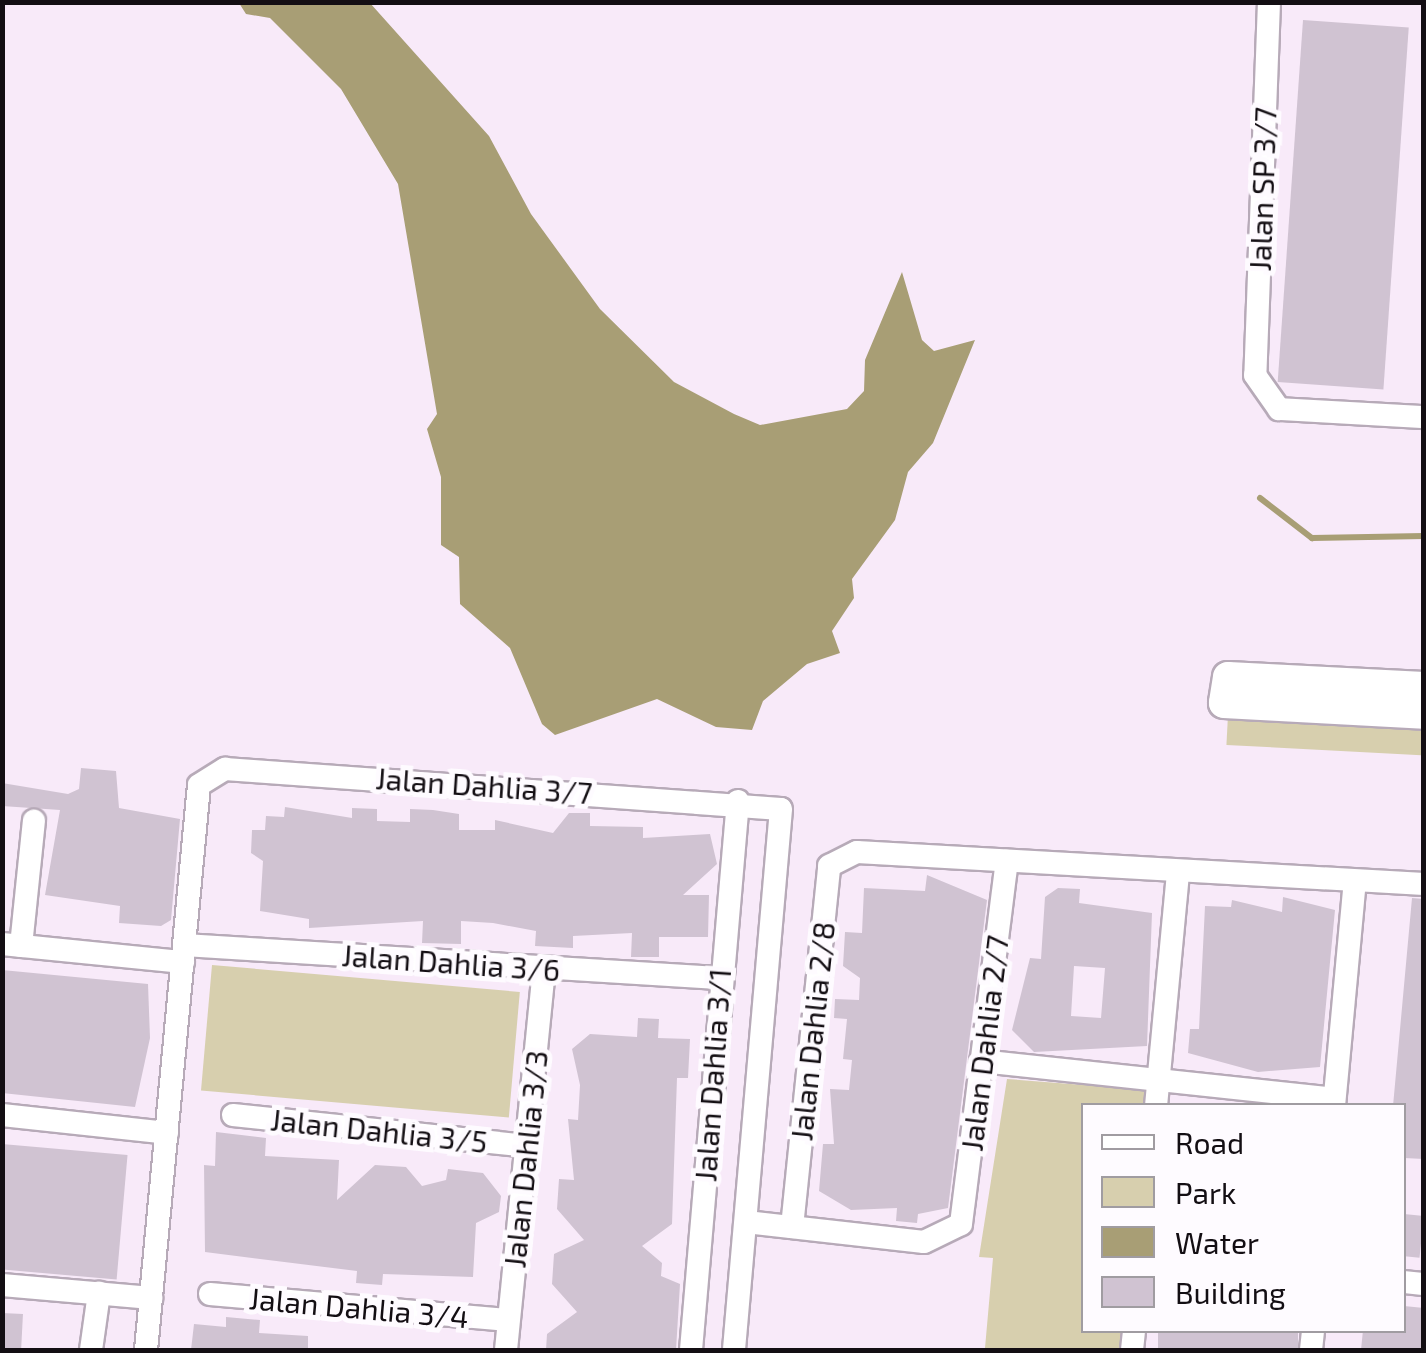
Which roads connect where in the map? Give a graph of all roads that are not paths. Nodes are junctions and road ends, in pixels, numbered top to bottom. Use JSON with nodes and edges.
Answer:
{"nodes":[{"id":1,"x":1270,"y":2,"type":"edge"},
{"id":2,"x":1424,"y":416,"type":"edge"},
{"id":3,"x":1424,"y":687,"type":"edge"},
{"id":4,"x":1424,"y":714,"type":"edge"},
{"id":5,"x":738,"y":801,"type":"junction"},
{"id":6,"x":34,"y":821,"type":"dead end"},
{"id":7,"x":1006,"y":862,"type":"junction"},
{"id":8,"x":1178,"y":872,"type":"junction"},
{"id":9,"x":1355,"y":881,"type":"junction"},
{"id":10,"x":1424,"y":884,"type":"edge"},
{"id":11,"x":12,"y":946,"type":"edge"},
{"id":12,"x":183,"y":954,"type":"junction"},
{"id":13,"x":544,"y":968,"type":"junction"},
{"id":14,"x":718,"y":978,"type":"junction"},
{"id":15,"x":982,"y":1061,"type":"junction"},
{"id":16,"x":1158,"y":1079,"type":"junction"},
{"id":17,"x":1334,"y":1102,"type":"edge"},
{"id":18,"x":1156,"y":1103,"type":"edge"},
{"id":19,"x":232,"y":1115,"type":"dead end"},
{"id":20,"x":2,"y":1116,"type":"edge"},
{"id":21,"x":167,"y":1133,"type":"junction"},
{"id":22,"x":526,"y":1146,"type":"junction"},
{"id":23,"x":746,"y":1222,"type":"junction"},
{"id":24,"x":792,"y":1228,"type":"junction"},
{"id":25,"x":2,"y":1285,"type":"edge"},
{"id":26,"x":99,"y":1294,"type":"junction"},
{"id":27,"x":210,"y":1294,"type":"dead end"},
{"id":28,"x":151,"y":1298,"type":"junction"},
{"id":29,"x":508,"y":1320,"type":"junction"},
{"id":30,"x":91,"y":1350,"type":"edge"},
{"id":31,"x":146,"y":1350,"type":"edge"},
{"id":32,"x":506,"y":1350,"type":"edge"},
{"id":33,"x":691,"y":1350,"type":"edge"},
{"id":34,"x":734,"y":1350,"type":"edge"}],
"edges":[{"from":1,"to":2,"type":"street","name":"Jalan SP 3/7"},
{"from":3,"to":4,"type":"street"},
{"from":5,"to":12,"type":"street","name":"Jalan Dahlia 3/7"},
{"from":5,"to":14,"type":"street","name":"Jalan Dahlia 3/1"},
{"from":5,"to":23,"type":"street","name":"Jalan Dahlia 3/7"},
{"from":6,"to":11,"type":"street"},
{"from":7,"to":8,"type":"street"},
{"from":7,"to":15,"type":"street","name":"Jalan Dahlia 2/7"},
{"from":7,"to":24,"type":"street","name":"Jalan Dahlia 2/8"},
{"from":8,"to":9,"type":"street"},
{"from":8,"to":16,"type":"street"},
{"from":9,"to":10,"type":"street"},
{"from":9,"to":17,"type":"street"},
{"from":11,"to":12,"type":"street","name":"Jalan Dahlia 3/6"},
{"from":12,"to":13,"type":"street","name":"Jalan Dahlia 3/6"},
{"from":12,"to":21,"type":"street"},
{"from":13,"to":14,"type":"street","name":"Jalan Dahlia 3/6"},
{"from":13,"to":22,"type":"street","name":"Jalan Dahlia 3/3"},
{"from":14,"to":33,"type":"street","name":"Jalan Dahlia 3/1"},
{"from":15,"to":16,"type":"street"},
{"from":15,"to":24,"type":"street","name":"Jalan Dahlia 2/7"},
{"from":16,"to":17,"type":"street"},
{"from":16,"to":18,"type":"street"},
{"from":19,"to":22,"type":"street","name":"Jalan Dahlia 3/5"},
{"from":20,"to":21,"type":"street"},
{"from":21,"to":28,"type":"street"},
{"from":22,"to":29,"type":"street","name":"Jalan Dahlia 3/3"},
{"from":23,"to":24,"type":"street"},
{"from":23,"to":34,"type":"street"},
{"from":25,"to":26,"type":"street"},
{"from":26,"to":28,"type":"street"},
{"from":26,"to":30,"type":"street"},
{"from":27,"to":29,"type":"street","name":"Jalan Dahlia 3/4"},
{"from":28,"to":31,"type":"street"},
{"from":29,"to":32,"type":"street","name":"Jalan Dahlia 3/3"}]}
